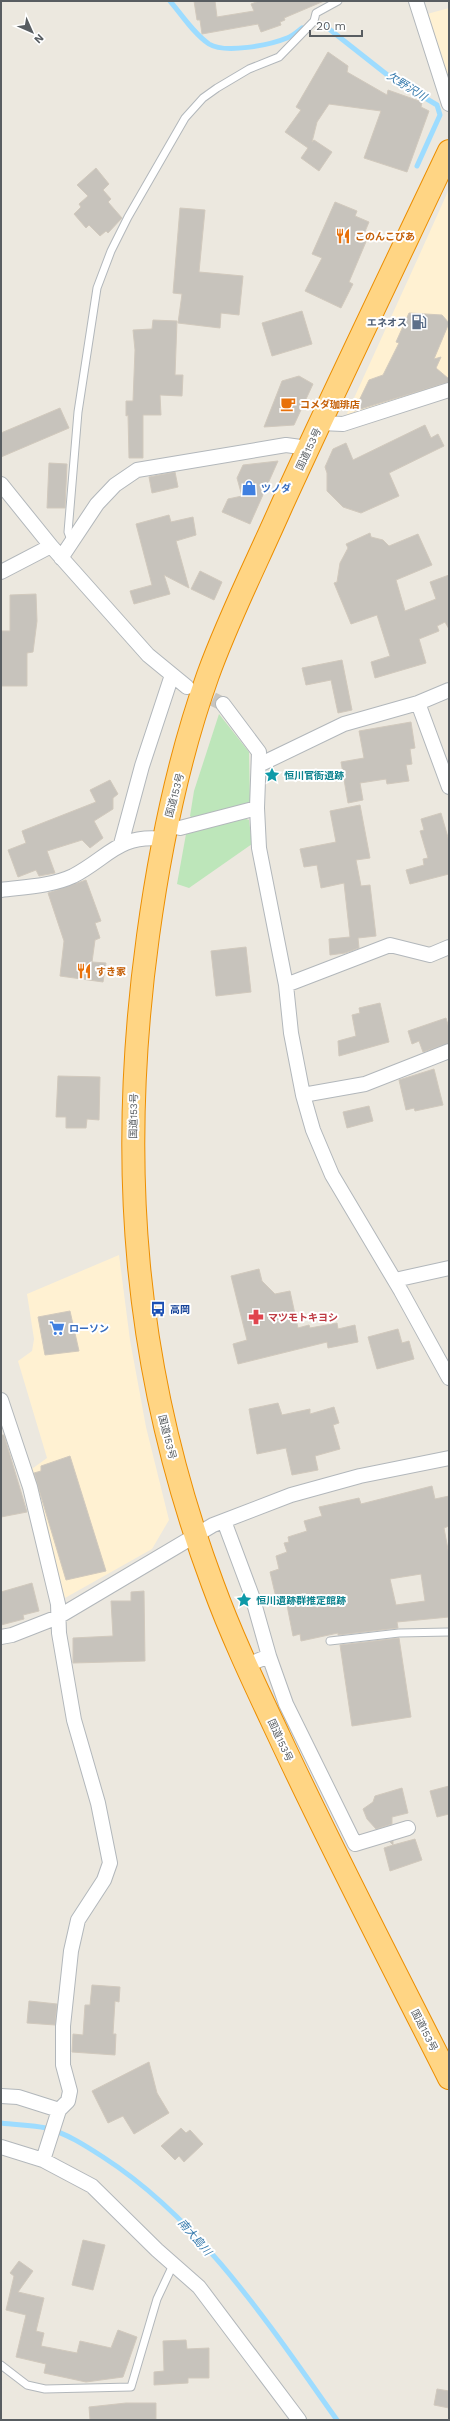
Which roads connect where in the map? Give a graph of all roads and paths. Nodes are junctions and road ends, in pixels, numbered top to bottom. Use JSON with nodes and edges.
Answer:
{"nodes":[{"id":1,"x":338,"y":1,"type":"edge"},
{"id":2,"x":416,"y":1,"type":"edge"},
{"id":3,"x":449,"y":104,"type":"edge"},
{"id":4,"x":449,"y":152,"type":"edge"},
{"id":5,"x":449,"y":390,"type":"edge"},
{"id":6,"x":321,"y":423,"type":"junction"},
{"id":7,"x":308,"y":448,"type":"junction"},
{"id":8,"x":1,"y":484,"type":"edge"},
{"id":9,"x":71,"y":540,"type":"junction"},
{"id":10,"x":51,"y":546,"type":"junction"},
{"id":11,"x":61,"y":558,"type":"junction"},
{"id":12,"x":1,"y":572,"type":"edge"},
{"id":13,"x":172,"y":675,"type":"junction"},
{"id":14,"x":187,"y":686,"type":"tunnel mouth"},
{"id":15,"x":449,"y":690,"type":"edge"},
{"id":16,"x":418,"y":702,"type":"junction"},
{"id":17,"x":223,"y":704,"type":"tunnel mouth"},
{"id":18,"x":259,"y":765,"type":"junction"},
{"id":19,"x":449,"y":787,"type":"edge"},
{"id":20,"x":257,"y":808,"type":"junction"},
{"id":21,"x":165,"y":832,"type":"junction"},
{"id":22,"x":121,"y":844,"type":"junction"},
{"id":23,"x":1,"y":890,"type":"edge"},
{"id":24,"x":449,"y":947,"type":"edge"},
{"id":25,"x":286,"y":985,"type":"junction"},
{"id":26,"x":449,"y":1051,"type":"edge"},
{"id":27,"x":303,"y":1095,"type":"junction"},
{"id":28,"x":449,"y":1268,"type":"edge"},
{"id":29,"x":395,"y":1280,"type":"junction"},
{"id":30,"x":449,"y":1378,"type":"edge"},
{"id":31,"x":1,"y":1400,"type":"edge"},
{"id":32,"x":5,"y":1422,"type":"edge"},
{"id":33,"x":449,"y":1458,"type":"edge"},
{"id":34,"x":224,"y":1521,"type":"junction"},
{"id":35,"x":195,"y":1534,"type":"junction"},
{"id":36,"x":58,"y":1617,"type":"junction"},
{"id":37,"x":449,"y":1632,"type":"edge"},
{"id":38,"x":1,"y":1637,"type":"edge"},
{"id":39,"x":330,"y":1641,"type":"dead end"},
{"id":40,"x":269,"y":1656,"type":"junction"},
{"id":41,"x":247,"y":1666,"type":"junction"},
{"id":42,"x":408,"y":1828,"type":"dead end"},
{"id":43,"x":449,"y":2078,"type":"edge"},
{"id":44,"x":1,"y":2096,"type":"edge"},
{"id":45,"x":56,"y":2117,"type":"junction"},
{"id":46,"x":1,"y":2147,"type":"edge"},
{"id":47,"x":44,"y":2155,"type":"junction"},
{"id":48,"x":173,"y":2264,"type":"junction"},
{"id":49,"x":1,"y":2365,"type":"edge"},
{"id":50,"x":299,"y":2420,"type":"edge"}],
"edges":[{"from":1,"to":9,"type":"lane"},
{"from":2,"to":3,"type":"street"},
{"from":4,"to":6,"type":"highway","name":"国道153号"},
{"from":5,"to":6,"type":"street"},
{"from":6,"to":7,"type":"highway","name":"国道153号"},
{"from":7,"to":9,"type":"street"},
{"from":7,"to":21,"type":"highway","name":"国道153号"},
{"from":8,"to":10,"type":"street"},
{"from":9,"to":11,"type":"street"},
{"from":10,"to":11,"type":"street"},
{"from":10,"to":12,"type":"street"},
{"from":11,"to":13,"type":"street"},
{"from":13,"to":14,"type":"street"},
{"from":13,"to":22,"type":"street"},
{"from":15,"to":16,"type":"street"},
{"from":16,"to":18,"type":"street"},
{"from":16,"to":19,"type":"street"},
{"from":17,"to":18,"type":"street"},
{"from":18,"to":20,"type":"street"},
{"from":20,"to":21,"type":"street"},
{"from":20,"to":25,"type":"street"},
{"from":21,"to":22,"type":"street"},
{"from":21,"to":35,"type":"highway","name":"国道153号"},
{"from":22,"to":23,"type":"street"},
{"from":24,"to":25,"type":"street"},
{"from":25,"to":27,"type":"street"},
{"from":26,"to":27,"type":"street"},
{"from":27,"to":29,"type":"street"},
{"from":28,"to":29,"type":"street"},
{"from":29,"to":30,"type":"street"},
{"from":31,"to":32,"type":"street"},
{"from":32,"to":36,"type":"street"},
{"from":33,"to":34,"type":"street"},
{"from":34,"to":35,"type":"street"},
{"from":34,"to":40,"type":"street"},
{"from":35,"to":36,"type":"street"},
{"from":35,"to":41,"type":"highway","name":"国道153号"},
{"from":36,"to":38,"type":"street"},
{"from":36,"to":45,"type":"street"},
{"from":37,"to":39,"type":"lane"},
{"from":40,"to":41,"type":"street"},
{"from":40,"to":42,"type":"street"},
{"from":41,"to":43,"type":"highway","name":"国道153号"},
{"from":44,"to":45,"type":"street"},
{"from":45,"to":47,"type":"street"},
{"from":46,"to":47,"type":"street"},
{"from":47,"to":48,"type":"street"},
{"from":48,"to":49,"type":"lane"},
{"from":48,"to":50,"type":"street"}]}
